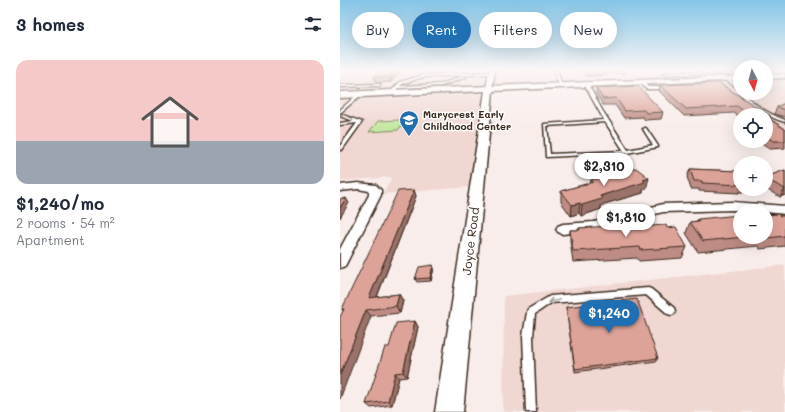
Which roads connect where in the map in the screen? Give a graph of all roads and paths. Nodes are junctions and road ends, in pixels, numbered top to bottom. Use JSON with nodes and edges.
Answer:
{"nodes":[{"id":1,"x":400,"y":89,"type":"edge"},
{"id":2,"x":401,"y":89,"type":"edge"},
{"id":3,"x":489,"y":89,"type":"edge"},
{"id":4,"x":588,"y":89,"type":"edge"},
{"id":5,"x":394,"y":90,"type":"junction"},
{"id":6,"x":359,"y":95,"type":"junction"},
{"id":7,"x":340,"y":96,"type":"edge"},
{"id":8,"x":747,"y":100,"type":"edge"},
{"id":9,"x":340,"y":113,"type":"edge"},
{"id":10,"x":606,"y":121,"type":"junction"},
{"id":11,"x":785,"y":121,"type":"edge"},
{"id":12,"x":360,"y":122,"type":"junction"},
{"id":13,"x":340,"y":124,"type":"edge"},
{"id":14,"x":645,"y":129,"type":"dead end"},
{"id":15,"x":340,"y":149,"type":"edge"},
{"id":16,"x":626,"y":152,"type":"junction"},
{"id":17,"x":340,"y":188,"type":"edge"},
{"id":18,"x":785,"y":210,"type":"edge"},
{"id":19,"x":563,"y":229,"type":"dead end"},
{"id":20,"x":340,"y":262,"type":"edge"},
{"id":21,"x":671,"y":311,"type":"dead end"},
{"id":22,"x":449,"y":412,"type":"edge"},
{"id":23,"x":531,"y":412,"type":"edge"}],
"edges":[{"from":1,"to":5,"type":"street"},
{"from":2,"to":5,"type":"lane"},
{"from":3,"to":22,"type":"street","name":"Joyce Road"},
{"from":4,"to":10,"type":"lane"},
{"from":5,"to":6,"type":"street"},
{"from":6,"to":7,"type":"street"},
{"from":6,"to":9,"type":"lane"},
{"from":8,"to":11,"type":"lane"},
{"from":9,"to":12,"type":"lane"},
{"from":10,"to":16,"type":"lane"},
{"from":10,"to":16,"type":"lane"},
{"from":12,"to":13,"type":"lane"},
{"from":12,"to":15,"type":"lane"},
{"from":14,"to":16,"type":"lane"},
{"from":17,"to":20,"type":"street"},
{"from":18,"to":19,"type":"street"},
{"from":21,"to":23,"type":"lane","one_way":true}]}
